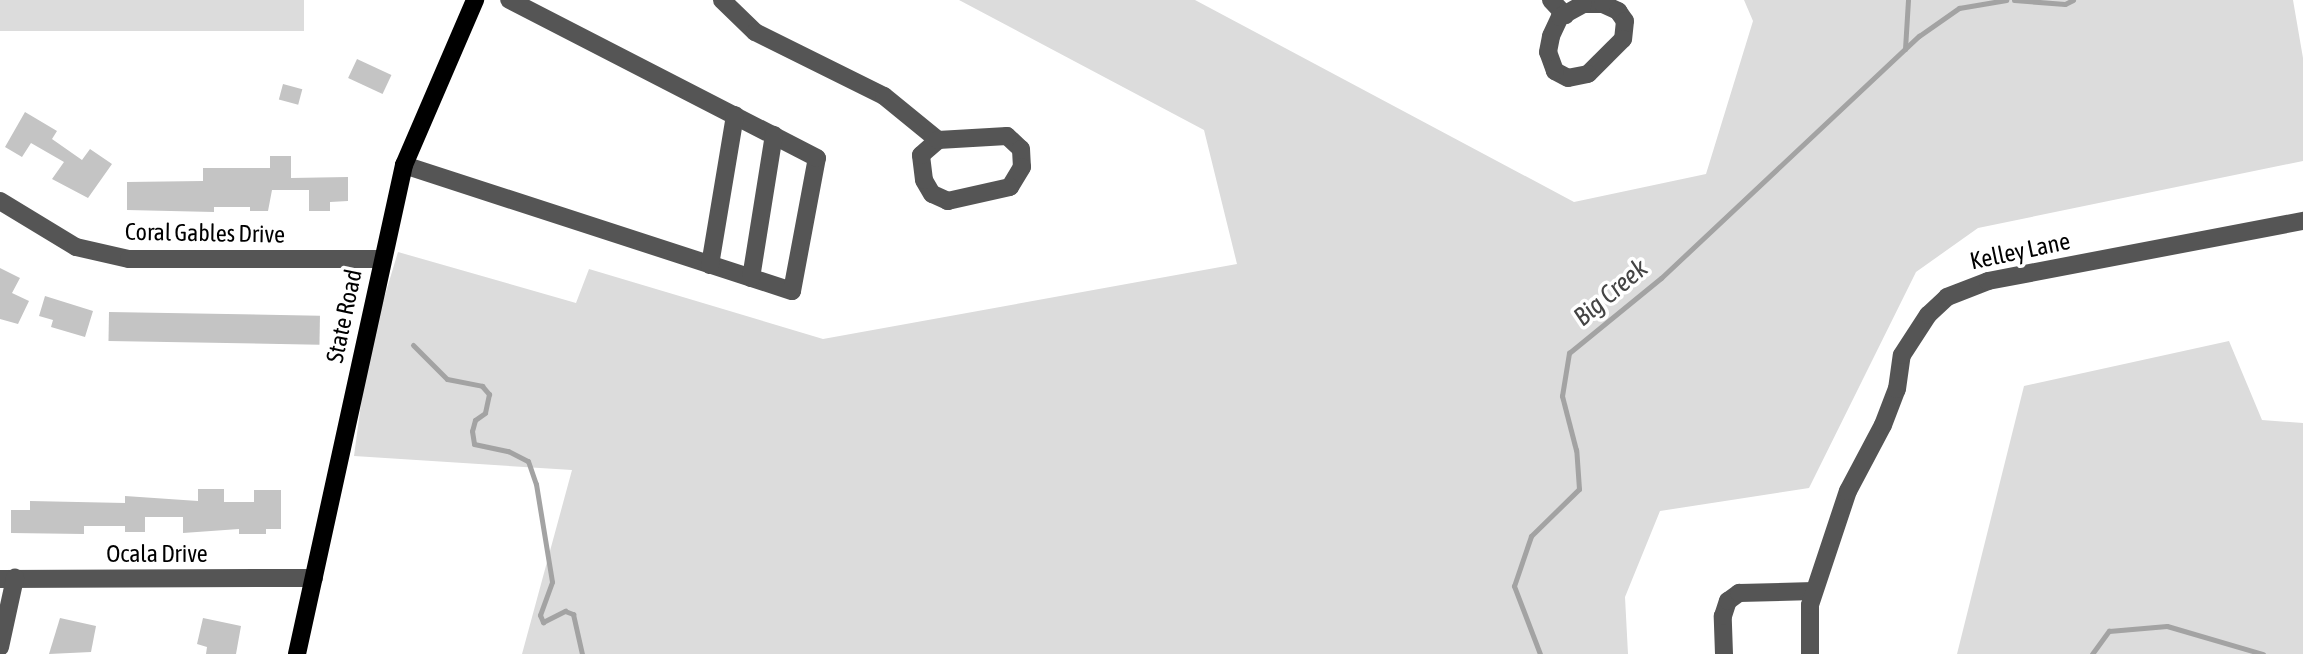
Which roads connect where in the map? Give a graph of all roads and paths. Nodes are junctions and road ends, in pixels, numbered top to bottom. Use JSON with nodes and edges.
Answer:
{"nodes":[{"id":1,"x":475,"y":0,"type":"edge"},
{"id":2,"x":509,"y":0,"type":"edge"},
{"id":3,"x":722,"y":0,"type":"edge"},
{"id":4,"x":1551,"y":0,"type":"edge"},
{"id":5,"x":1565,"y":15,"type":"junction"},
{"id":6,"x":735,"y":115,"type":"junction"},
{"id":7,"x":774,"y":135,"type":"junction"},
{"id":8,"x":938,"y":140,"type":"junction"},
{"id":9,"x":404,"y":165,"type":"junction"},
{"id":10,"x":0,"y":201,"type":"edge"},
{"id":11,"x":2303,"y":221,"type":"edge"},
{"id":12,"x":381,"y":259,"type":"junction"},
{"id":13,"x":704,"y":263,"type":"junction"},
{"id":14,"x":751,"y":278,"type":"junction"},
{"id":15,"x":314,"y":578,"type":"junction"},
{"id":16,"x":8,"y":579,"type":"edge"},
{"id":17,"x":1814,"y":591,"type":"junction"},
{"id":18,"x":0,"y":647,"type":"edge"},
{"id":19,"x":297,"y":654,"type":"edge"},
{"id":20,"x":1724,"y":654,"type":"edge"},
{"id":21,"x":1810,"y":654,"type":"edge"}],
"edges":[{"from":1,"to":9,"type":"main road","name":"State Road"},
{"from":2,"to":6,"type":"street"},
{"from":3,"to":8,"type":"street"},
{"from":4,"to":5,"type":"street"},
{"from":5,"to":5,"type":"street"},
{"from":6,"to":7,"type":"street"},
{"from":6,"to":13,"type":"street"},
{"from":7,"to":14,"type":"street"},
{"from":7,"to":14,"type":"street"},
{"from":8,"to":8,"type":"street"},
{"from":9,"to":12,"type":"main road","name":"State Road"},
{"from":9,"to":13,"type":"street"},
{"from":10,"to":12,"type":"street","name":"Coral Gables Drive"},
{"from":11,"to":17,"type":"street","name":"Kelley Lane"},
{"from":12,"to":15,"type":"main road","name":"State Road"},
{"from":13,"to":14,"type":"street"},
{"from":15,"to":16,"type":"street","name":"Ocala Drive"},
{"from":15,"to":19,"type":"main road","name":"State Road"},
{"from":16,"to":18,"type":"street"},
{"from":17,"to":20,"type":"street"},
{"from":17,"to":21,"type":"street","name":"Kelley Lane"}]}
